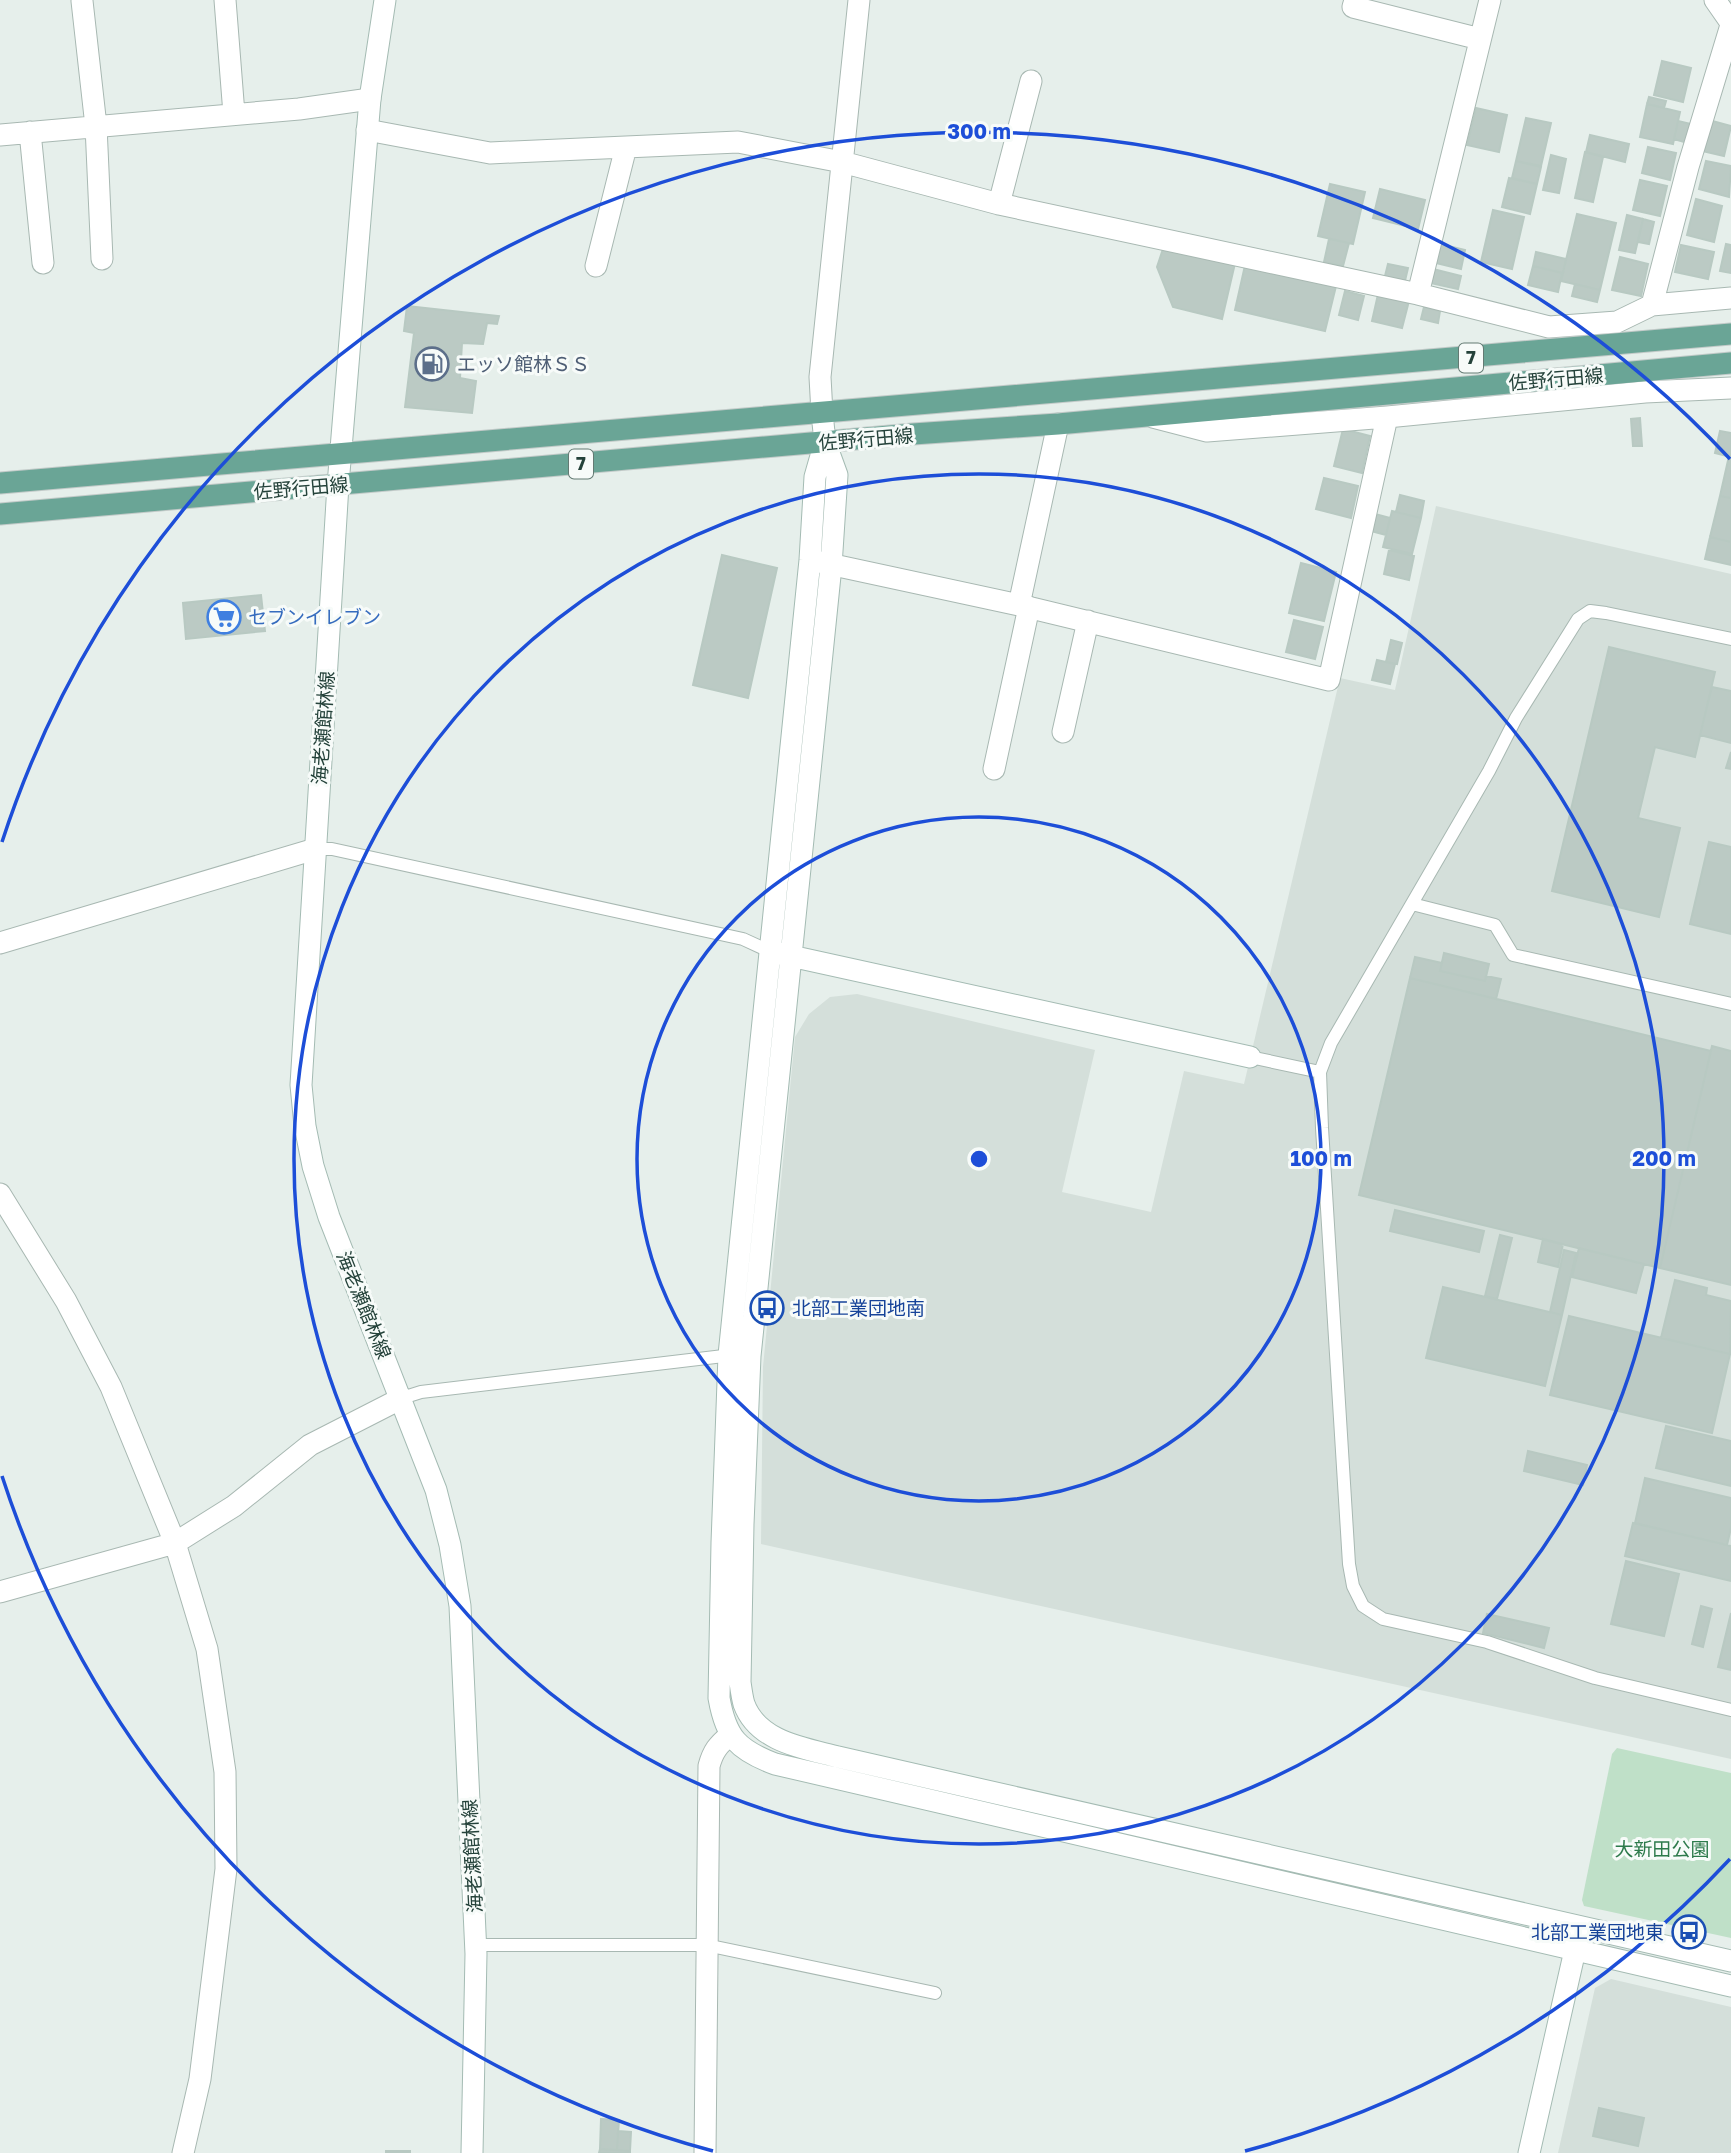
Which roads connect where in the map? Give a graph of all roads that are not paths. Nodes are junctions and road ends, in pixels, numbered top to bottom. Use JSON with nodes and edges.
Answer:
{"nodes":[{"id":1,"x":225,"y":0,"type":"edge"},
{"id":2,"x":385,"y":0,"type":"edge"},
{"id":3,"x":859,"y":0,"type":"edge"},
{"id":4,"x":1355,"y":0,"type":"edge"},
{"id":5,"x":1490,"y":0,"type":"edge"},
{"id":6,"x":1715,"y":0,"type":"edge"},
{"id":7,"x":82,"y":1,"type":"edge"},
{"id":8,"x":1731,"y":24,"type":"edge"},
{"id":9,"x":1480,"y":39,"type":"junction"},
{"id":10,"x":1031,"y":81,"type":"dead end"},
{"id":11,"x":370,"y":99,"type":"junction"},
{"id":12,"x":234,"y":114,"type":"junction"},
{"id":13,"x":96,"y":126,"type":"junction"},
{"id":14,"x":367,"y":130,"type":"junction"},
{"id":15,"x":30,"y":132,"type":"junction"},
{"id":16,"x":0,"y":135,"type":"edge"},
{"id":17,"x":626,"y":147,"type":"junction"},
{"id":18,"x":842,"y":162,"type":"junction"},
{"id":19,"x":999,"y":204,"type":"junction"},
{"id":20,"x":102,"y":259,"type":"dead end"},
{"id":21,"x":43,"y":263,"type":"dead end"},
{"id":22,"x":596,"y":266,"type":"dead end"},
{"id":23,"x":1418,"y":294,"type":"junction"},
{"id":24,"x":1731,"y":298,"type":"edge"},
{"id":25,"x":1652,"y":305,"type":"junction"},
{"id":26,"x":1731,"y":334,"type":"edge"},
{"id":27,"x":1731,"y":363,"type":"edge"},
{"id":28,"x":1731,"y":388,"type":"edge"},
{"id":29,"x":822,"y":413,"type":"junction"},
{"id":30,"x":1148,"y":415,"type":"junction"},
{"id":31,"x":1387,"y":417,"type":"junction"},
{"id":32,"x":1058,"y":424,"type":"junction"},
{"id":33,"x":825,"y":442,"type":"junction"},
{"id":34,"x":341,"y":453,"type":"junction"},
{"id":35,"x":0,"y":483,"type":"edge"},
{"id":36,"x":338,"y":485,"type":"junction"},
{"id":37,"x":0,"y":514,"type":"edge"},
{"id":38,"x":810,"y":560,"type":"junction"},
{"id":39,"x":831,"y":566,"type":"junction"},
{"id":40,"x":1024,"y":606,"type":"junction"},
{"id":41,"x":1088,"y":621,"type":"junction"},
{"id":42,"x":1731,"y":639,"type":"edge"},
{"id":43,"x":1063,"y":732,"type":"dead end"},
{"id":44,"x":994,"y":769,"type":"dead end"},
{"id":45,"x":315,"y":849,"type":"junction"},
{"id":46,"x":1412,"y":904,"type":"junction"},
{"id":47,"x":0,"y":943,"type":"edge"},
{"id":48,"x":779,"y":954,"type":"junction"},
{"id":49,"x":1731,"y":1004,"type":"edge"},
{"id":50,"x":1250,"y":1057,"type":"joint"},
{"id":51,"x":1320,"y":1072,"type":"junction"},
{"id":52,"x":0,"y":1194,"type":"edge"},
{"id":53,"x":740,"y":1356,"type":"junction"},
{"id":54,"x":402,"y":1398,"type":"junction"},
{"id":55,"x":175,"y":1543,"type":"junction"},
{"id":56,"x":0,"y":1592,"type":"edge"},
{"id":57,"x":1731,"y":1710,"type":"edge"},
{"id":58,"x":730,"y":1735,"type":"junction"},
{"id":59,"x":1580,"y":1927,"type":"junction"},
{"id":60,"x":476,"y":1945,"type":"junction"},
{"id":61,"x":706,"y":1945,"type":"junction"},
{"id":62,"x":1575,"y":1950,"type":"junction"},
{"id":63,"x":1731,"y":1961,"type":"edge"},
{"id":64,"x":1731,"y":1986,"type":"edge"},
{"id":65,"x":935,"y":1993,"type":"dead end"},
{"id":66,"x":183,"y":2153,"type":"edge"},
{"id":67,"x":472,"y":2153,"type":"edge"},
{"id":68,"x":705,"y":2153,"type":"edge"},
{"id":69,"x":1529,"y":2153,"type":"edge"}],
"edges":[{"from":1,"to":12,"type":"street"},
{"from":2,"to":11,"type":"street","name":"海老瀬館林線"},
{"from":3,"to":18,"type":"street"},
{"from":4,"to":9,"type":"street"},
{"from":5,"to":9,"type":"street"},
{"from":6,"to":8,"type":"street"},
{"from":7,"to":13,"type":"street"},
{"from":8,"to":25,"type":"street"},
{"from":9,"to":23,"type":"street"},
{"from":10,"to":19,"type":"street"},
{"from":11,"to":12,"type":"street"},
{"from":11,"to":14,"type":"street","name":"海老瀬館林線"},
{"from":12,"to":13,"type":"street"},
{"from":13,"to":15,"type":"street"},
{"from":13,"to":20,"type":"street"},
{"from":14,"to":17,"type":"street"},
{"from":14,"to":34,"type":"street","name":"海老瀬館林線"},
{"from":15,"to":16,"type":"street"},
{"from":15,"to":21,"type":"street"},
{"from":17,"to":18,"type":"street"},
{"from":17,"to":22,"type":"street"},
{"from":18,"to":19,"type":"street"},
{"from":18,"to":29,"type":"street"},
{"from":19,"to":23,"type":"street"},
{"from":23,"to":25,"type":"street"},
{"from":24,"to":25,"type":"street"},
{"from":26,"to":29,"type":"main road","name":"佐野行田線","number":"7"},
{"from":27,"to":30,"type":"main road","name":"佐野行田線","number":"7"},
{"from":28,"to":31,"type":"street"},
{"from":29,"to":33,"type":"street"},
{"from":29,"to":34,"type":"main road","name":"佐野行田線","number":"7"},
{"from":30,"to":31,"type":"street"},
{"from":30,"to":32,"type":"main road","name":"佐野行田線","number":"7"},
{"from":31,"to":41,"type":"street"},
{"from":32,"to":33,"type":"main road","name":"佐野行田線","number":"7"},
{"from":32,"to":40,"type":"street"},
{"from":33,"to":36,"type":"main road","name":"佐野行田線","number":"7"},
{"from":33,"to":38,"type":"street"},
{"from":33,"to":39,"type":"street"},
{"from":34,"to":35,"type":"main road","name":"佐野行田線","number":"7"},
{"from":34,"to":36,"type":"street","name":"海老瀬館林線"},
{"from":36,"to":37,"type":"main road","name":"佐野行田線","number":"7"},
{"from":36,"to":45,"type":"street","name":"海老瀬館林線"},
{"from":38,"to":39,"type":"street"},
{"from":38,"to":48,"type":"street"},
{"from":39,"to":40,"type":"street"},
{"from":39,"to":48,"type":"street"},
{"from":40,"to":41,"type":"street"},
{"from":40,"to":44,"type":"street"},
{"from":41,"to":43,"type":"street"},
{"from":42,"to":46,"type":"lane"},
{"from":45,"to":47,"type":"street"},
{"from":45,"to":48,"type":"lane"},
{"from":45,"to":54,"type":"street","name":"海老瀬館林線"},
{"from":46,"to":49,"type":"lane"},
{"from":46,"to":51,"type":"lane"},
{"from":48,"to":50,"type":"street"},
{"from":48,"to":53,"type":"street"},
{"from":50,"to":51,"type":"lane"},
{"from":51,"to":57,"type":"lane"},
{"from":52,"to":55,"type":"street"},
{"from":53,"to":54,"type":"lane"},
{"from":53,"to":58,"type":"street"},
{"from":53,"to":59,"type":"street"},
{"from":54,"to":55,"type":"street"},
{"from":54,"to":60,"type":"street","name":"海老瀬館林線"},
{"from":55,"to":56,"type":"street"},
{"from":55,"to":66,"type":"street"},
{"from":58,"to":61,"type":"street"},
{"from":58,"to":62,"type":"street"},
{"from":59,"to":62,"type":"street"},
{"from":59,"to":63,"type":"street"},
{"from":60,"to":61,"type":"lane"},
{"from":60,"to":67,"type":"street","name":"海老瀬館林線"},
{"from":61,"to":65,"type":"lane"},
{"from":61,"to":68,"type":"street"},
{"from":62,"to":64,"type":"street"},
{"from":62,"to":69,"type":"street"}]}
